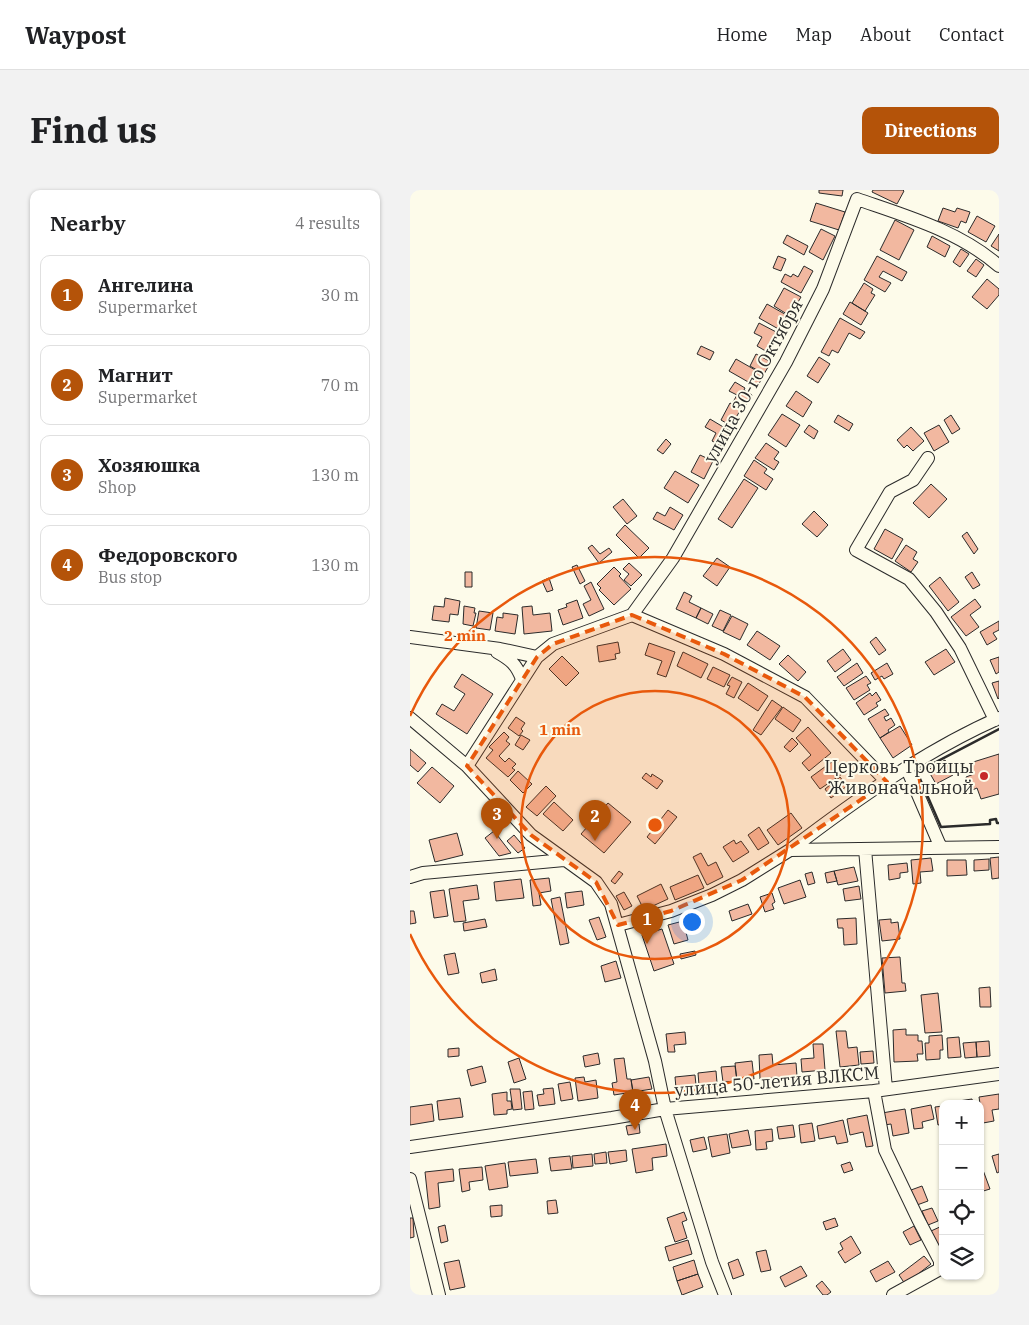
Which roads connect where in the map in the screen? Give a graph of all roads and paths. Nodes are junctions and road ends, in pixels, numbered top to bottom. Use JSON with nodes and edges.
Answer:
{"nodes":[{"id":1,"x":856,"y":195,"type":"edge"},
{"id":2,"x":999,"y":266,"type":"edge"},
{"id":3,"x":928,"y":458,"type":"dead end"},
{"id":4,"x":632,"y":615,"type":"junction"},
{"id":5,"x":410,"y":637,"type":"edge"},
{"id":6,"x":490,"y":648,"type":"junction"},
{"id":7,"x":536,"y":657,"type":"junction"},
{"id":8,"x":522,"y":679,"type":"junction"},
{"id":9,"x":410,"y":718,"type":"edge"},
{"id":10,"x":997,"y":719,"type":"edge"},
{"id":11,"x":467,"y":766,"type":"junction"},
{"id":12,"x":907,"y":769,"type":"junction"},
{"id":13,"x":887,"y":782,"type":"junction"},
{"id":14,"x":999,"y":847,"type":"edge"},
{"id":15,"x":941,"y":848,"type":"junction"},
{"id":16,"x":865,"y":849,"type":"junction"},
{"id":17,"x":790,"y":850,"type":"junction"},
{"id":18,"x":564,"y":860,"type":"junction"},
{"id":19,"x":410,"y":876,"type":"edge"},
{"id":20,"x":618,"y":925,"type":"junction"},
{"id":21,"x":999,"y":1074,"type":"edge"},
{"id":22,"x":880,"y":1090,"type":"junction"},
{"id":23,"x":665,"y":1109,"type":"junction"},
{"id":24,"x":410,"y":1147,"type":"edge"},
{"id":25,"x":410,"y":1179,"type":"edge"},
{"id":26,"x":439,"y":1295,"type":"edge"},
{"id":27,"x":725,"y":1295,"type":"edge"},
{"id":28,"x":892,"y":1295,"type":"edge"}],
"edges":[{"from":1,"to":2,"type":"street","name":"улица 30-го Октября"},
{"from":1,"to":4,"type":"street","name":"улица 30-го Октября"},
{"from":3,"to":10,"type":"street"},
{"from":4,"to":7,"type":"street"},
{"from":4,"to":13,"type":"street"},
{"from":5,"to":6,"type":"street"},
{"from":6,"to":7,"type":"street"},
{"from":6,"to":8,"type":"street"},
{"from":7,"to":8,"type":"street"},
{"from":8,"to":11,"type":"street"},
{"from":9,"to":11,"type":"street"},
{"from":10,"to":12,"type":"street"},
{"from":11,"to":18,"type":"street"},
{"from":12,"to":13,"type":"street"},
{"from":12,"to":15,"type":"street"},
{"from":13,"to":17,"type":"street"},
{"from":14,"to":15,"type":"street"},
{"from":15,"to":16,"type":"street"},
{"from":16,"to":17,"type":"street"},
{"from":16,"to":22,"type":"street"},
{"from":17,"to":20,"type":"street"},
{"from":18,"to":19,"type":"street"},
{"from":18,"to":20,"type":"street"},
{"from":20,"to":23,"type":"street"},
{"from":21,"to":22,"type":"street","name":"улица 50-летия ВЛКСМ"},
{"from":22,"to":23,"type":"street","name":"улица 50-летия ВЛКСМ"},
{"from":22,"to":28,"type":"street"},
{"from":23,"to":24,"type":"street","name":"улица 50-летия ВЛКСМ"},
{"from":23,"to":27,"type":"street"},
{"from":25,"to":26,"type":"street"}]}
